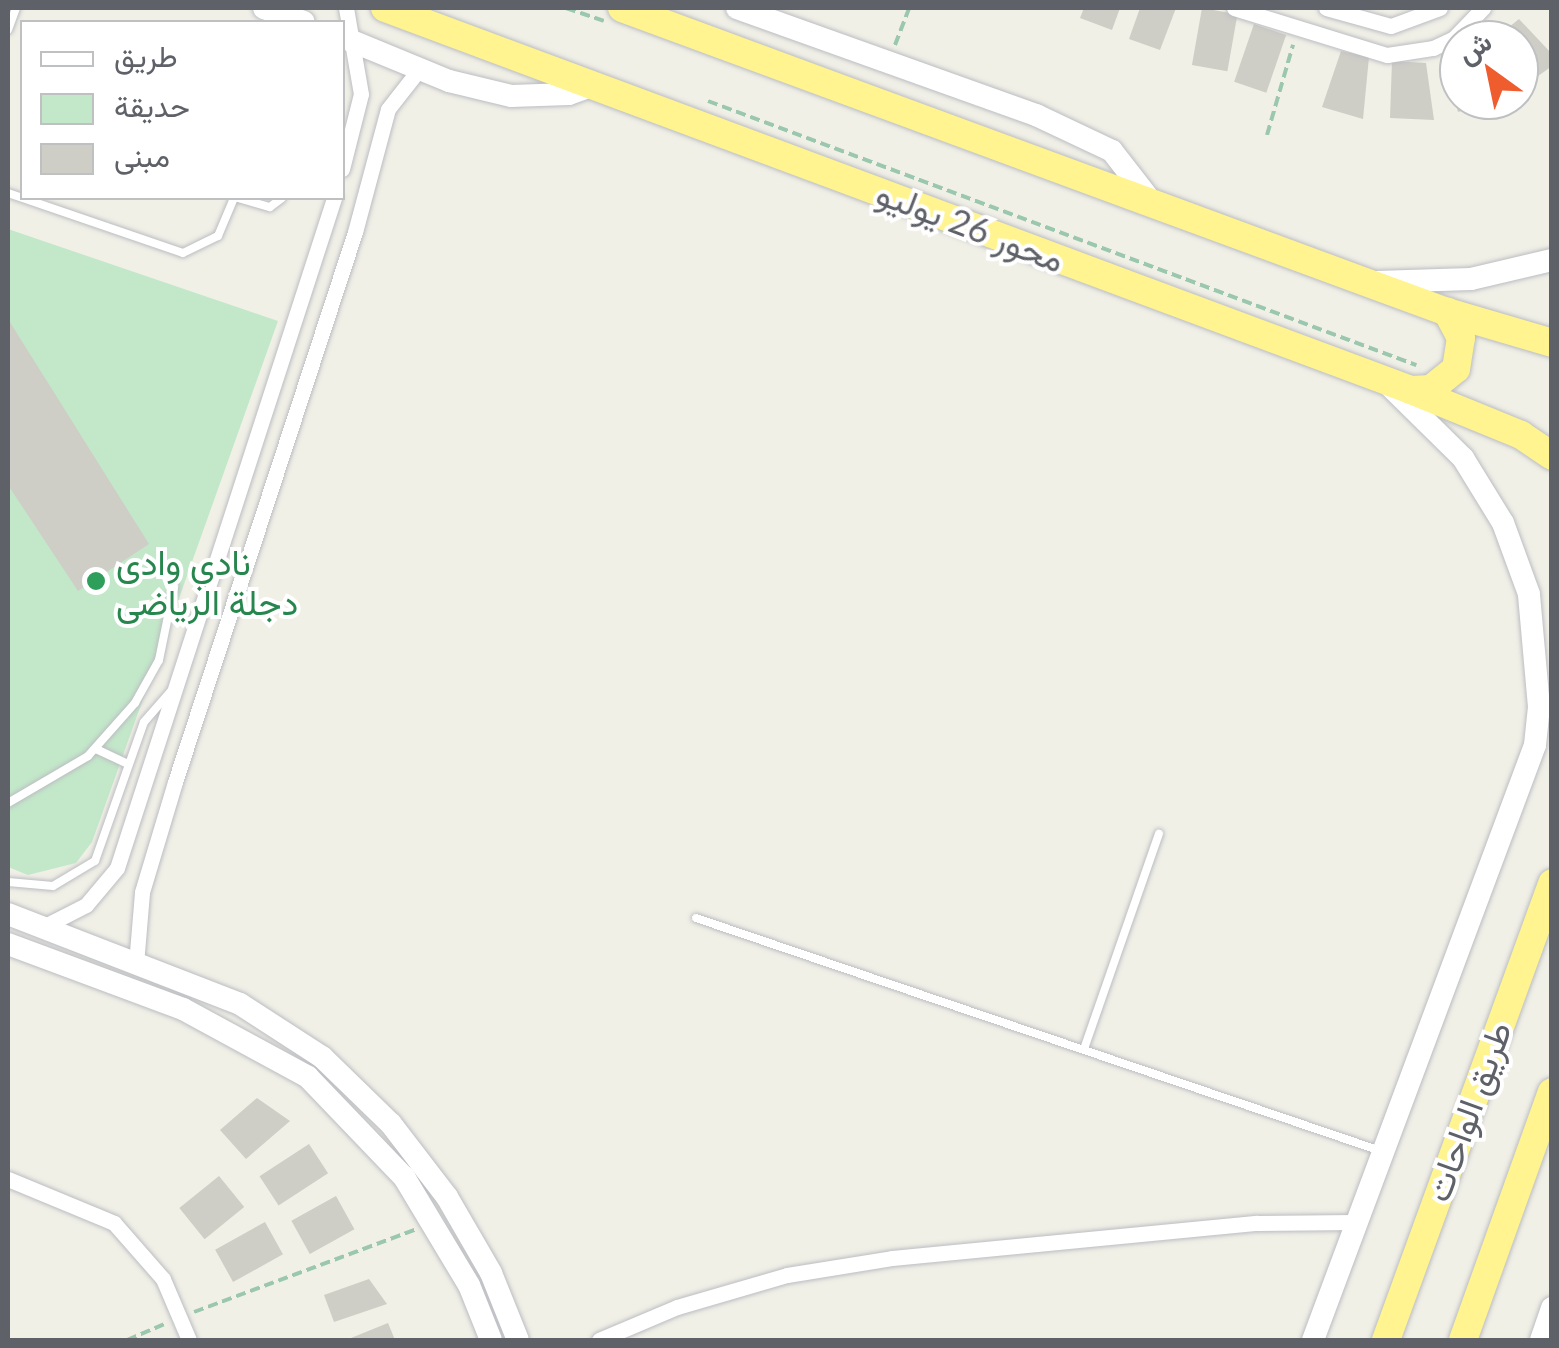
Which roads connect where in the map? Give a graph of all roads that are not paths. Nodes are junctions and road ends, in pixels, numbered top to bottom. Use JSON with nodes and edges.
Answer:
{"nodes":[{"id":1,"x":16,"y":8,"type":"edge"},
{"id":2,"x":264,"y":8,"type":"edge"},
{"id":3,"x":346,"y":8,"type":"edge"},
{"id":4,"x":385,"y":8,"type":"edge"},
{"id":5,"x":737,"y":8,"type":"edge"},
{"id":6,"x":1234,"y":8,"type":"edge"},
{"id":7,"x":1326,"y":8,"type":"edge"},
{"id":8,"x":1440,"y":8,"type":"edge"},
{"id":9,"x":1483,"y":8,"type":"edge"},
{"id":10,"x":617,"y":16,"type":"edge"},
{"id":11,"x":294,"y":20,"type":"edge"},
{"id":12,"x":8,"y":30,"type":"edge"},
{"id":13,"x":348,"y":39,"type":"edge"},
{"id":14,"x":420,"y":68,"type":"junction"},
{"id":15,"x":596,"y":84,"type":"junction"},
{"id":16,"x":345,"y":157,"type":"edge"},
{"id":17,"x":28,"y":200,"type":"edge"},
{"id":18,"x":235,"y":200,"type":"edge"},
{"id":19,"x":244,"y":200,"type":"edge"},
{"id":20,"x":279,"y":200,"type":"edge"},
{"id":21,"x":333,"y":200,"type":"edge"},
{"id":22,"x":1154,"y":205,"type":"junction"},
{"id":23,"x":328,"y":219,"type":"junction"},
{"id":24,"x":355,"y":232,"type":"junction"},
{"id":25,"x":1552,"y":260,"type":"edge"},
{"id":26,"x":1367,"y":282,"type":"junction"},
{"id":27,"x":1447,"y":312,"type":"junction"},
{"id":28,"x":1552,"y":344,"type":"edge"},
{"id":29,"x":1382,"y":380,"type":"junction"},
{"id":30,"x":1421,"y":381,"type":"junction"},
{"id":31,"x":1552,"y":456,"type":"edge"},
{"id":32,"x":174,"y":587,"type":"dead end"},
{"id":33,"x":178,"y":684,"type":"junction"},
{"id":34,"x":96,"y":749,"type":"junction"},
{"id":35,"x":128,"y":764,"type":"junction"},
{"id":36,"x":151,"y":774,"type":"junction"},
{"id":37,"x":174,"y":782,"type":"junction"},
{"id":38,"x":8,"y":803,"type":"edge"},
{"id":39,"x":1159,"y":834,"type":"dead end"},
{"id":40,"x":8,"y":882,"type":"edge"},
{"id":41,"x":1552,"y":883,"type":"edge"},
{"id":42,"x":8,"y":917,"type":"edge"},
{"id":43,"x":696,"y":918,"type":"dead end"},
{"id":44,"x":43,"y":927,"type":"junction"},
{"id":45,"x":8,"y":944,"type":"edge"},
{"id":46,"x":136,"y":964,"type":"junction"},
{"id":47,"x":127,"y":989,"type":"junction"},
{"id":48,"x":1084,"y":1050,"type":"junction"},
{"id":49,"x":1552,"y":1092,"type":"edge"},
{"id":50,"x":1383,"y":1152,"type":"junction"},
{"id":51,"x":8,"y":1179,"type":"edge"},
{"id":52,"x":1354,"y":1222,"type":"junction"},
{"id":53,"x":1552,"y":1308,"type":"edge"},
{"id":54,"x":189,"y":1340,"type":"edge"},
{"id":55,"x":491,"y":1340,"type":"edge"},
{"id":56,"x":518,"y":1340,"type":"edge"},
{"id":57,"x":599,"y":1340,"type":"edge"},
{"id":58,"x":1313,"y":1340,"type":"edge"},
{"id":59,"x":1386,"y":1340,"type":"edge"},
{"id":60,"x":1464,"y":1340,"type":"edge"},
{"id":61,"x":1541,"y":1340,"type":"edge"}],
"edges":[{"from":1,"to":12,"type":"lane"},
{"from":2,"to":11,"type":"street"},
{"from":3,"to":13,"type":"street"},
{"from":4,"to":15,"type":"highway","name":"محور 26 يوليو"},
{"from":5,"to":22,"type":"street"},
{"from":6,"to":9,"type":"street"},
{"from":7,"to":8,"type":"street"},
{"from":10,"to":22,"type":"highway"},
{"from":13,"to":14,"type":"street"},
{"from":13,"to":16,"type":"street"},
{"from":14,"to":15,"type":"street"},
{"from":14,"to":24,"type":"street"},
{"from":15,"to":29,"type":"highway","name":"محور 26 يوليو"},
{"from":17,"to":18,"type":"lane"},
{"from":19,"to":20,"type":"lane"},
{"from":21,"to":23,"type":"street"},
{"from":22,"to":26,"type":"highway"},
{"from":23,"to":24,"type":"street"},
{"from":23,"to":33,"type":"street"},
{"from":24,"to":37,"type":"street"},
{"from":25,"to":26,"type":"street"},
{"from":26,"to":27,"type":"highway"},
{"from":27,"to":28,"type":"highway"},
{"from":27,"to":30,"type":"highway"},
{"from":29,"to":30,"type":"highway","name":"محور 26 يوليو"},
{"from":29,"to":50,"type":"street"},
{"from":30,"to":31,"type":"highway","name":"محور 26 يوليو"},
{"from":32,"to":34,"type":"lane"},
{"from":33,"to":35,"type":"lane"},
{"from":33,"to":36,"type":"street"},
{"from":34,"to":35,"type":"lane"},
{"from":34,"to":38,"type":"lane"},
{"from":35,"to":40,"type":"lane"},
{"from":36,"to":37,"type":"street"},
{"from":36,"to":44,"type":"street"},
{"from":37,"to":46,"type":"street"},
{"from":39,"to":48,"type":"lane"},
{"from":41,"to":59,"type":"highway","name":"طريق الواحات"},
{"from":42,"to":44,"type":"street"},
{"from":43,"to":48,"type":"lane"},
{"from":44,"to":46,"type":"street"},
{"from":45,"to":47,"type":"street"},
{"from":46,"to":47,"type":"street"},
{"from":46,"to":56,"type":"street"},
{"from":47,"to":55,"type":"street"},
{"from":48,"to":50,"type":"lane"},
{"from":49,"to":60,"type":"highway","name":"طريق الواحات"},
{"from":50,"to":52,"type":"street"},
{"from":51,"to":54,"type":"street"},
{"from":52,"to":57,"type":"street"},
{"from":52,"to":58,"type":"street"},
{"from":53,"to":61,"type":"street"}]}
